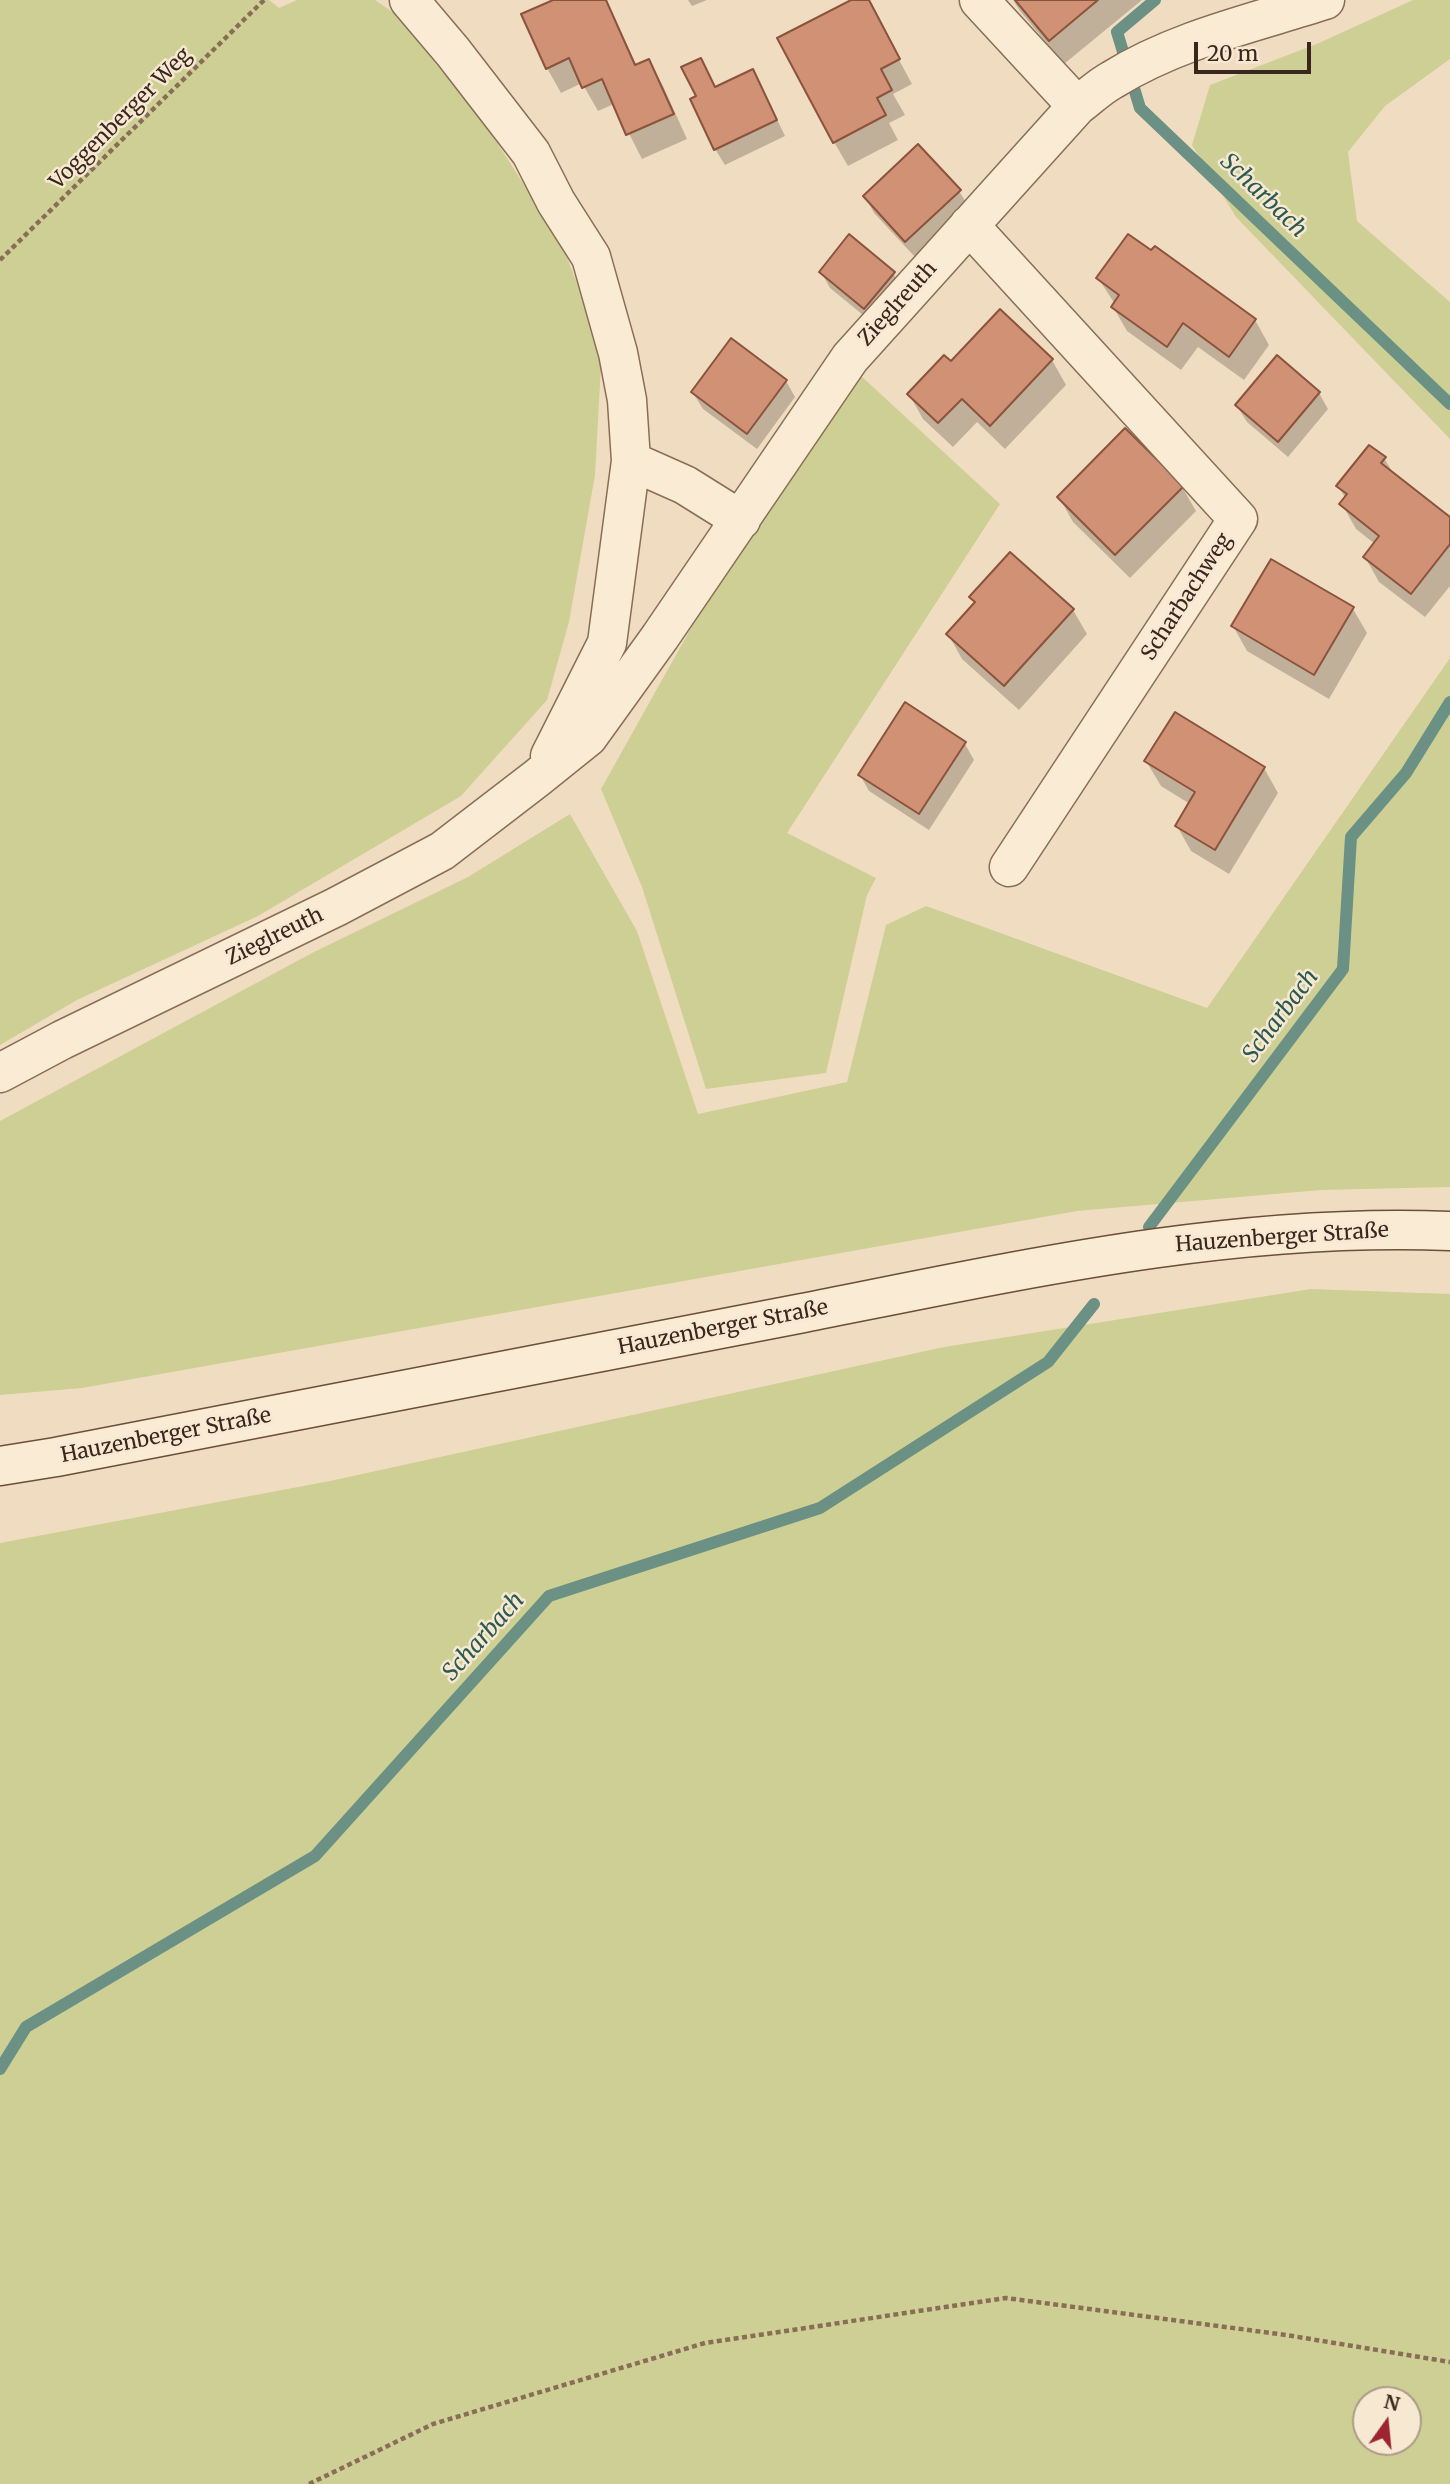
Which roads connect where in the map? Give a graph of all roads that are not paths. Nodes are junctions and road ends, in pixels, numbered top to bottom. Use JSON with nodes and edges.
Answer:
{"nodes":[{"id":1,"x":410,"y":0,"type":"edge"},
{"id":2,"x":979,"y":0,"type":"edge"},
{"id":3,"x":1325,"y":0,"type":"edge"},
{"id":4,"x":1077,"y":106,"type":"junction"},
{"id":5,"x":970,"y":225,"type":"junction"},
{"id":6,"x":631,"y":461,"type":"junction"},
{"id":7,"x":741,"y":520,"type":"junction"},
{"id":8,"x":537,"y":778,"type":"junction"},
{"id":9,"x":1009,"y":867,"type":"dead end"},
{"id":10,"x":0,"y":1073,"type":"edge"},
{"id":11,"x":1450,"y":1231,"type":"edge"},
{"id":12,"x":0,"y":1466,"type":"edge"}],
"edges":[{"from":1,"to":6,"type":"street","name":"Zieglreuth"},
{"from":2,"to":4,"type":"street"},
{"from":3,"to":4,"type":"street","name":"Zieglreuth"},
{"from":4,"to":5,"type":"street","name":"Zieglreuth"},
{"from":5,"to":7,"type":"street","name":"Zieglreuth"},
{"from":5,"to":9,"type":"street","name":"Scharbachweg"},
{"from":6,"to":7,"type":"street"},
{"from":6,"to":8,"type":"street","name":"Zieglreuth"},
{"from":7,"to":8,"type":"street","name":"Zieglreuth"},
{"from":8,"to":10,"type":"street","name":"Zieglreuth"},
{"from":11,"to":12,"type":"street","name":"Hauzenberger Straße"}]}
